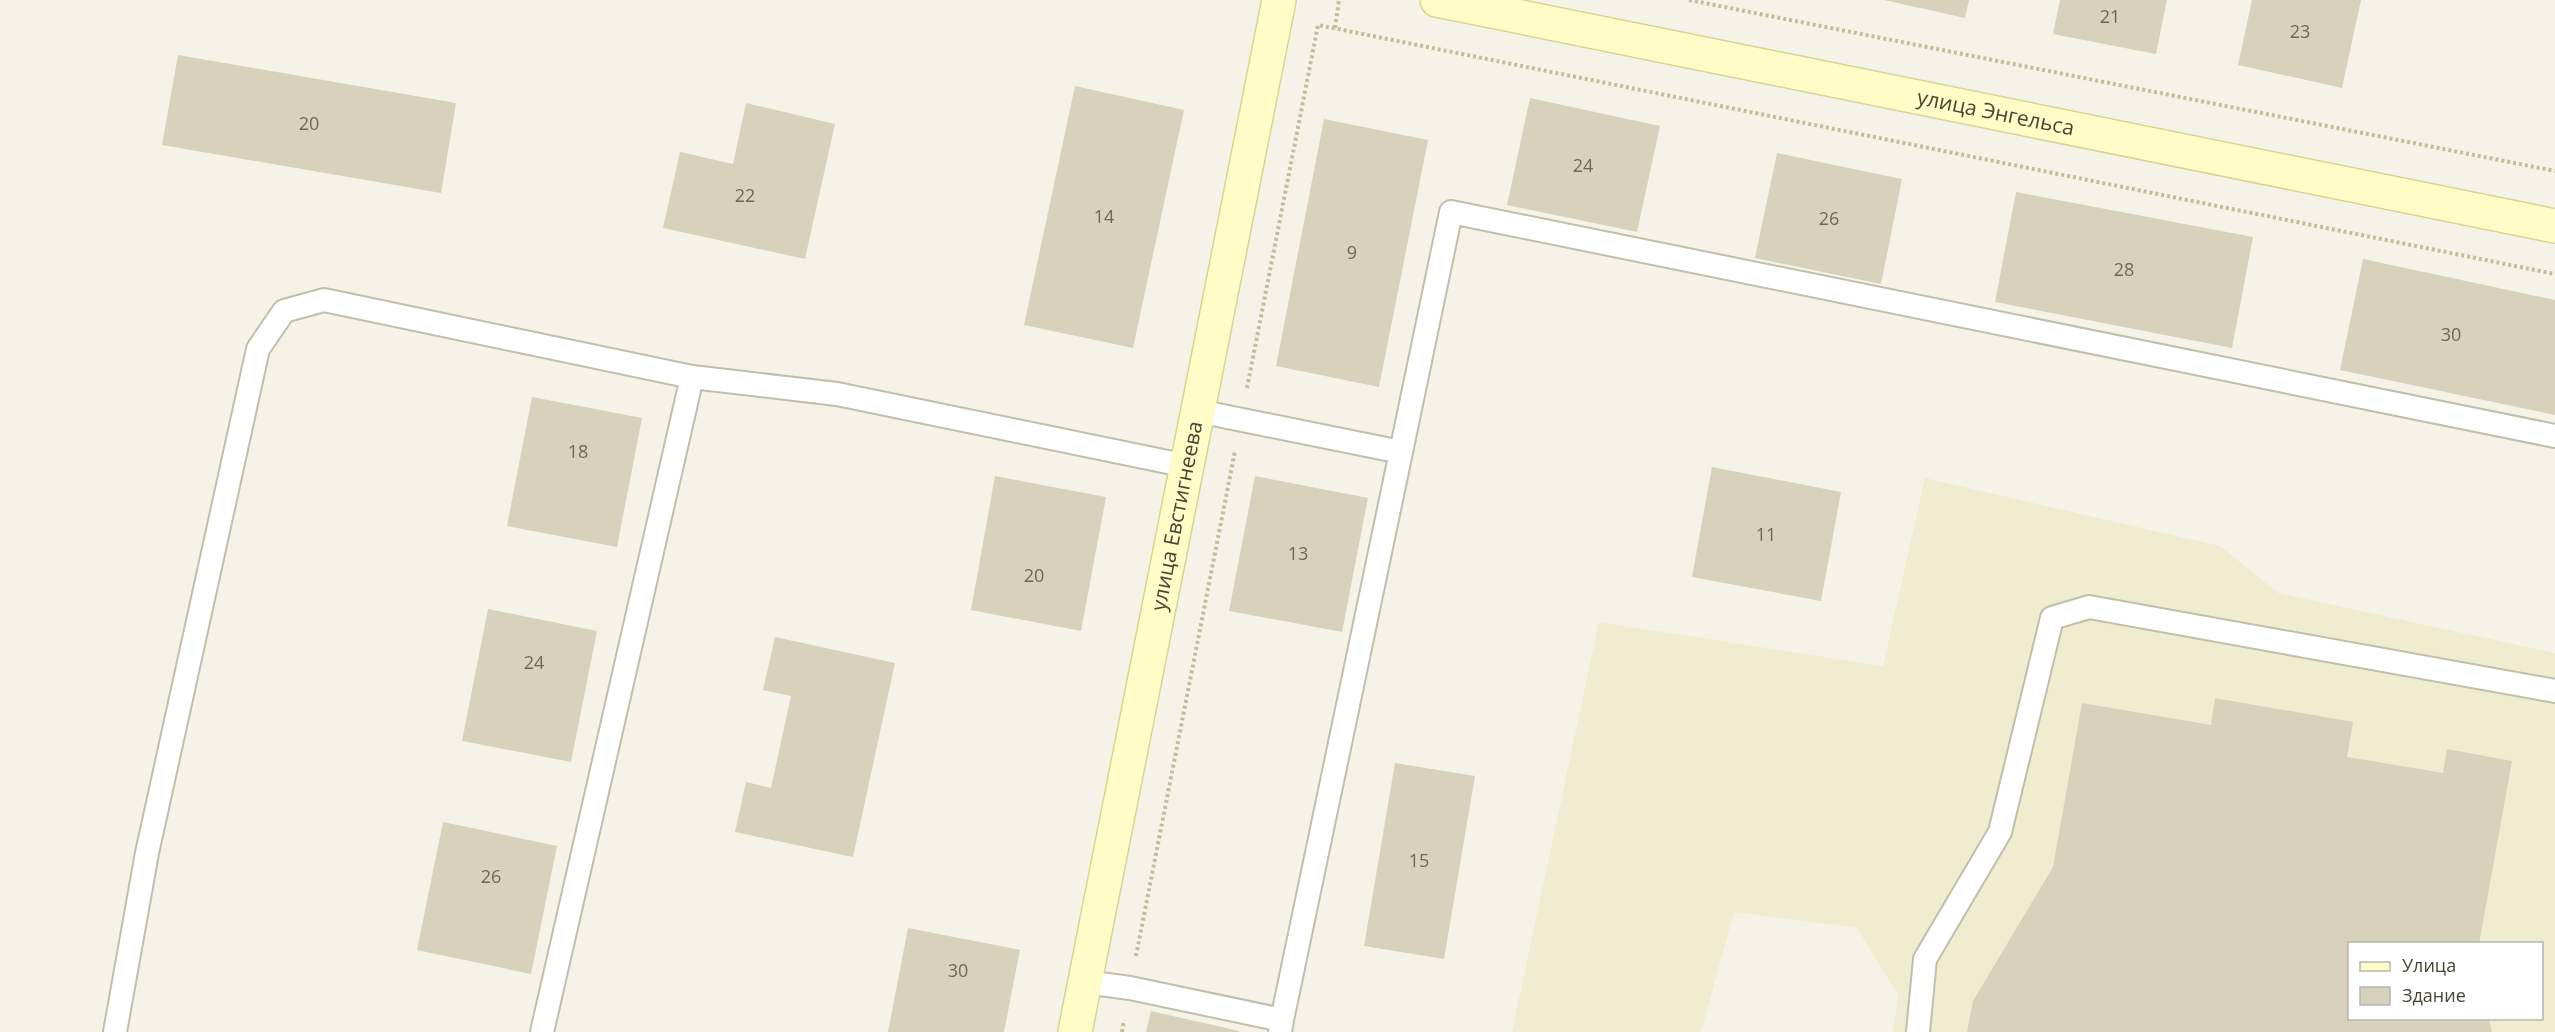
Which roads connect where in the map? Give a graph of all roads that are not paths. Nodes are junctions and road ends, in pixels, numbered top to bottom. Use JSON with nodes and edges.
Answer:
{"nodes":[{"id":1,"x":1279,"y":0,"type":"edge"},
{"id":2,"x":1437,"y":0,"type":"edge"},
{"id":3,"x":2555,"y":226,"type":"edge"},
{"id":4,"x":692,"y":377,"type":"junction"},
{"id":5,"x":1198,"y":411,"type":"junction"},
{"id":6,"x":2555,"y":436,"type":"edge"},
{"id":7,"x":1401,"y":452,"type":"junction"},
{"id":8,"x":1187,"y":466,"type":"junction"},
{"id":9,"x":2555,"y":691,"type":"edge"},
{"id":10,"x":1085,"y":982,"type":"junction"},
{"id":11,"x":1281,"y":1026,"type":"edge"},
{"id":12,"x":115,"y":1032,"type":"edge"},
{"id":13,"x":542,"y":1032,"type":"edge"},
{"id":14,"x":1075,"y":1032,"type":"edge"},
{"id":15,"x":1918,"y":1032,"type":"edge"}],
"edges":[{"from":1,"to":5,"type":"main road","name":"улица Евстигнеева"},
{"from":2,"to":3,"type":"main road","name":"улица Энгельса"},
{"from":4,"to":8,"type":"lane"},
{"from":4,"to":12,"type":"lane"},
{"from":4,"to":13,"type":"lane"},
{"from":5,"to":7,"type":"lane"},
{"from":5,"to":8,"type":"main road","name":"улица Евстигнеева"},
{"from":6,"to":7,"type":"lane"},
{"from":7,"to":11,"type":"lane"},
{"from":8,"to":10,"type":"main road","name":"улица Евстигнеева"},
{"from":9,"to":15,"type":"lane"},
{"from":10,"to":11,"type":"lane"},
{"from":10,"to":14,"type":"main road","name":"улица Евстигнеева"}]}
